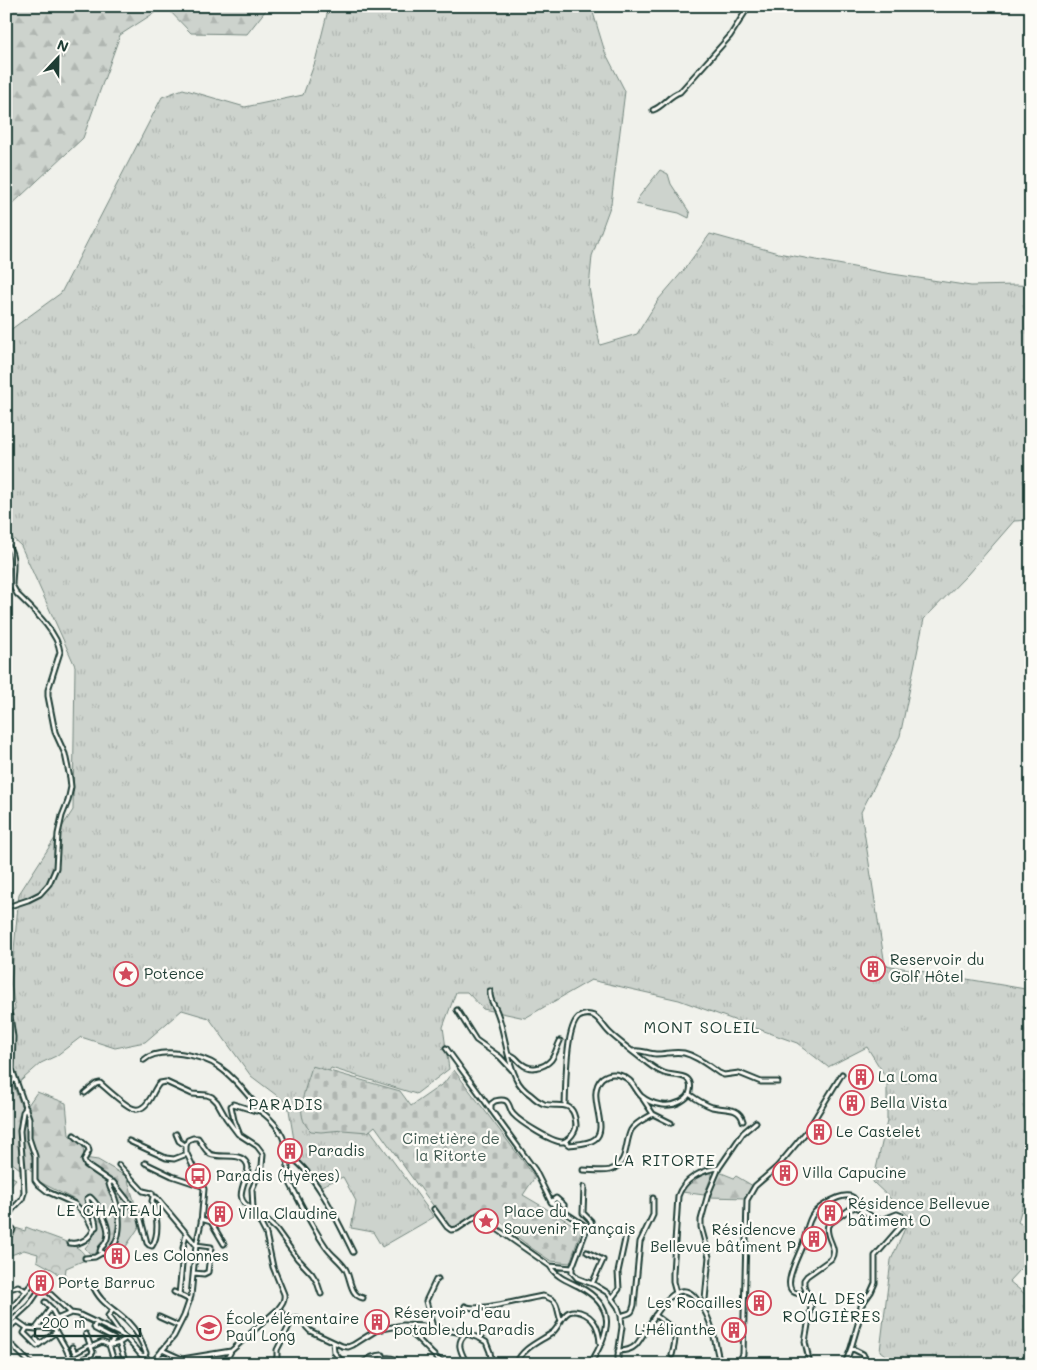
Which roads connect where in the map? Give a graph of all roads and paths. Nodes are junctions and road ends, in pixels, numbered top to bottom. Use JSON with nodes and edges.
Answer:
{"nodes":[{"id":1,"x":749,"y":6,"type":"edge"},
{"id":2,"x":653,"y":110,"type":"dead end"},
{"id":3,"x":6,"y":544,"type":"edge"},
{"id":4,"x":6,"y":908,"type":"edge"},
{"id":5,"x":490,"y":991,"type":"dead end"},
{"id":6,"x":6,"y":1010,"type":"edge"},
{"id":7,"x":457,"y":1010,"type":"dead end"},
{"id":8,"x":560,"y":1041,"type":"dead end"},
{"id":9,"x":446,"y":1048,"type":"dead end"},
{"id":10,"x":632,"y":1052,"type":"junction"},
{"id":11,"x":509,"y":1055,"type":"junction"},
{"id":12,"x":144,"y":1060,"type":"dead end"},
{"id":13,"x":514,"y":1072,"type":"junction"},
{"id":14,"x":842,"y":1074,"type":"dead end"},
{"id":15,"x":15,"y":1079,"type":"junction"},
{"id":16,"x":778,"y":1082,"type":"dead end"},
{"id":17,"x":6,"y":1087,"type":"edge"},
{"id":18,"x":85,"y":1093,"type":"dead end"},
{"id":19,"x":690,"y":1094,"type":"junction"},
{"id":20,"x":641,"y":1096,"type":"junction"},
{"id":21,"x":565,"y":1105,"type":"junction"},
{"id":22,"x":26,"y":1108,"type":"junction"},
{"id":23,"x":258,"y":1109,"type":"junction"},
{"id":24,"x":491,"y":1110,"type":"junction"},
{"id":25,"x":653,"y":1114,"type":"junction"},
{"id":26,"x":743,"y":1121,"type":"dead end"},
{"id":27,"x":756,"y":1122,"type":"dead end"},
{"id":28,"x":670,"y":1123,"type":"dead end"},
{"id":29,"x":176,"y":1134,"type":"dead end"},
{"id":30,"x":74,"y":1135,"type":"dead end"},
{"id":31,"x":240,"y":1136,"type":"junction"},
{"id":32,"x":129,"y":1141,"type":"dead end"},
{"id":33,"x":565,"y":1142,"type":"junction"},
{"id":34,"x":186,"y":1146,"type":"junction"},
{"id":35,"x":187,"y":1154,"type":"junction"},
{"id":36,"x":288,"y":1156,"type":"junction"},
{"id":37,"x":145,"y":1163,"type":"dead end"},
{"id":38,"x":118,"y":1165,"type":"dead end"},
{"id":39,"x":719,"y":1168,"type":"junction"},
{"id":40,"x":583,"y":1170,"type":"dead end"},
{"id":41,"x":111,"y":1182,"type":"junction"},
{"id":42,"x":203,"y":1186,"type":"junction"},
{"id":43,"x":584,"y":1186,"type":"dead end"},
{"id":44,"x":153,"y":1197,"type":"junction"},
{"id":45,"x":654,"y":1198,"type":"dead end"},
{"id":46,"x":551,"y":1202,"type":"junction"},
{"id":47,"x":564,"y":1205,"type":"dead end"},
{"id":48,"x":215,"y":1206,"type":"dead end"},
{"id":49,"x":856,"y":1207,"type":"junction"},
{"id":50,"x":253,"y":1209,"type":"junction"},
{"id":51,"x":434,"y":1209,"type":"dead end"},
{"id":52,"x":259,"y":1218,"type":"junction"},
{"id":53,"x":201,"y":1219,"type":"junction"},
{"id":54,"x":6,"y":1220,"type":"edge"},
{"id":55,"x":215,"y":1227,"type":"junction"},
{"id":56,"x":94,"y":1228,"type":"junction"},
{"id":57,"x":586,"y":1228,"type":"junction"},
{"id":58,"x":627,"y":1230,"type":"dead end"},
{"id":59,"x":6,"y":1233,"type":"edge"},
{"id":60,"x":186,"y":1233,"type":"junction"},
{"id":61,"x":6,"y":1239,"type":"edge"},
{"id":62,"x":70,"y":1243,"type":"dead end"},
{"id":63,"x":224,"y":1244,"type":"dead end"},
{"id":64,"x":196,"y":1245,"type":"junction"},
{"id":65,"x":183,"y":1248,"type":"dead end"},
{"id":66,"x":353,"y":1252,"type":"dead end"},
{"id":67,"x":587,"y":1252,"type":"dead end"},
{"id":68,"x":102,"y":1253,"type":"junction"},
{"id":69,"x":85,"y":1258,"type":"dead end"},
{"id":70,"x":182,"y":1264,"type":"dead end"},
{"id":71,"x":550,"y":1266,"type":"junction"},
{"id":72,"x":572,"y":1268,"type":"junction"},
{"id":73,"x":194,"y":1273,"type":"junction"},
{"id":74,"x":438,"y":1279,"type":"dead end"},
{"id":75,"x":40,"y":1280,"type":"dead end"},
{"id":76,"x":92,"y":1284,"type":"dead end"},
{"id":77,"x":592,"y":1284,"type":"junction"},
{"id":78,"x":13,"y":1288,"type":"dead end"},
{"id":79,"x":26,"y":1291,"type":"junction"},
{"id":80,"x":174,"y":1292,"type":"dead end"},
{"id":81,"x":676,"y":1293,"type":"junction"},
{"id":82,"x":807,"y":1293,"type":"junction"},
{"id":83,"x":321,"y":1294,"type":"dead end"},
{"id":84,"x":179,"y":1295,"type":"junction"},
{"id":85,"x":363,"y":1298,"type":"dead end"},
{"id":86,"x":612,"y":1298,"type":"junction"},
{"id":87,"x":705,"y":1298,"type":"junction"},
{"id":88,"x":190,"y":1300,"type":"junction"},
{"id":89,"x":697,"y":1300,"type":"junction"},
{"id":90,"x":45,"y":1302,"type":"dead end"},
{"id":91,"x":465,"y":1306,"type":"dead end"},
{"id":92,"x":51,"y":1308,"type":"junction"},
{"id":93,"x":278,"y":1309,"type":"junction"},
{"id":94,"x":112,"y":1310,"type":"junction"},
{"id":95,"x":704,"y":1310,"type":"junction"},
{"id":96,"x":6,"y":1313,"type":"edge"},
{"id":97,"x":72,"y":1314,"type":"junction"},
{"id":98,"x":655,"y":1315,"type":"junction"},
{"id":99,"x":621,"y":1316,"type":"junction"},
{"id":100,"x":159,"y":1317,"type":"dead end"},
{"id":101,"x":56,"y":1319,"type":"junction"},
{"id":102,"x":561,"y":1321,"type":"junction"},
{"id":103,"x":96,"y":1322,"type":"junction"},
{"id":104,"x":291,"y":1322,"type":"junction"},
{"id":105,"x":6,"y":1326,"type":"edge"},
{"id":106,"x":179,"y":1326,"type":"junction"},
{"id":107,"x":393,"y":1326,"type":"junction"},
{"id":108,"x":37,"y":1327,"type":"junction"},
{"id":109,"x":433,"y":1327,"type":"junction"},
{"id":110,"x":27,"y":1328,"type":"junction"},
{"id":111,"x":6,"y":1330,"type":"edge"},
{"id":112,"x":55,"y":1330,"type":"junction"},
{"id":113,"x":86,"y":1334,"type":"dead end"},
{"id":114,"x":467,"y":1334,"type":"junction"},
{"id":115,"x":122,"y":1335,"type":"junction"},
{"id":116,"x":126,"y":1338,"type":"junction"},
{"id":117,"x":36,"y":1339,"type":"dead end"},
{"id":118,"x":333,"y":1342,"type":"junction"},
{"id":119,"x":7,"y":1343,"type":"edge"},
{"id":120,"x":119,"y":1344,"type":"junction"},
{"id":121,"x":602,"y":1344,"type":"junction"},
{"id":122,"x":38,"y":1345,"type":"junction"},
{"id":123,"x":109,"y":1345,"type":"junction"},
{"id":124,"x":91,"y":1346,"type":"junction"},
{"id":125,"x":72,"y":1347,"type":"dead end"},
{"id":126,"x":851,"y":1348,"type":"junction"},
{"id":127,"x":162,"y":1350,"type":"junction"},
{"id":128,"x":231,"y":1351,"type":"junction"},
{"id":129,"x":618,"y":1351,"type":"junction"},
{"id":130,"x":672,"y":1354,"type":"dead end"},
{"id":131,"x":718,"y":1355,"type":"junction"},
{"id":132,"x":145,"y":1356,"type":"junction"},
{"id":133,"x":384,"y":1358,"type":"junction"},
{"id":134,"x":182,"y":1359,"type":"junction"},
{"id":135,"x":31,"y":1364,"type":"edge"},
{"id":136,"x":73,"y":1364,"type":"edge"},
{"id":137,"x":115,"y":1364,"type":"edge"},
{"id":138,"x":126,"y":1364,"type":"edge"},
{"id":139,"x":150,"y":1364,"type":"edge"},
{"id":140,"x":180,"y":1364,"type":"edge"},
{"id":141,"x":228,"y":1364,"type":"edge"},
{"id":142,"x":273,"y":1364,"type":"edge"},
{"id":143,"x":344,"y":1364,"type":"edge"},
{"id":144,"x":361,"y":1364,"type":"edge"},
{"id":145,"x":374,"y":1364,"type":"edge"},
{"id":146,"x":403,"y":1364,"type":"edge"},
{"id":147,"x":445,"y":1364,"type":"edge"},
{"id":148,"x":465,"y":1364,"type":"edge"},
{"id":149,"x":492,"y":1364,"type":"edge"},
{"id":150,"x":516,"y":1364,"type":"edge"},
{"id":151,"x":590,"y":1364,"type":"edge"},
{"id":152,"x":618,"y":1364,"type":"edge"},
{"id":153,"x":715,"y":1364,"type":"edge"},
{"id":154,"x":722,"y":1364,"type":"edge"},
{"id":155,"x":738,"y":1364,"type":"edge"},
{"id":156,"x":810,"y":1364,"type":"edge"},
{"id":157,"x":845,"y":1364,"type":"edge"},
{"id":158,"x":868,"y":1364,"type":"edge"}],
"edges":[{"from":1,"to":2,"type":"street"},
{"from":3,"to":4,"type":"street"},
{"from":5,"to":11,"type":"street"},
{"from":6,"to":15,"type":"street"},
{"from":7,"to":13,"type":"street"},
{"from":8,"to":11,"type":"street"},
{"from":9,"to":24,"type":"street"},
{"from":10,"to":16,"type":"street"},
{"from":10,"to":19,"type":"street"},
{"from":10,"to":21,"type":"street"},
{"from":11,"to":13,"type":"street"},
{"from":12,"to":23,"type":"street"},
{"from":13,"to":21,"type":"street"},
{"from":14,"to":155,"type":"street"},
{"from":15,"to":17,"type":"street"},
{"from":15,"to":22,"type":"street"},
{"from":18,"to":31,"type":"street"},
{"from":19,"to":20,"type":"street"},
{"from":19,"to":26,"type":"street"},
{"from":20,"to":25,"type":"street"},
{"from":20,"to":33,"type":"street"},
{"from":21,"to":33,"type":"street"},
{"from":22,"to":54,"type":"street"},
{"from":22,"to":56,"type":"street"},
{"from":23,"to":31,"type":"street"},
{"from":23,"to":36,"type":"street"},
{"from":24,"to":33,"type":"street"},
{"from":24,"to":46,"type":"street"},
{"from":25,"to":28,"type":"street"},
{"from":25,"to":40,"type":"street"},
{"from":27,"to":39,"type":"street"},
{"from":29,"to":34,"type":"street"},
{"from":30,"to":41,"type":"street"},
{"from":31,"to":50,"type":"street"},
{"from":32,"to":35,"type":"street"},
{"from":34,"to":35,"type":"street"},
{"from":34,"to":50,"type":"street"},
{"from":35,"to":42,"type":"street"},
{"from":36,"to":66,"type":"street"},
{"from":36,"to":85,"type":"street"},
{"from":37,"to":42,"type":"street"},
{"from":38,"to":44,"type":"street"},
{"from":39,"to":81,"type":"street"},
{"from":39,"to":87,"type":"street"},
{"from":41,"to":44,"type":"street"},
{"from":41,"to":68,"type":"street"},
{"from":42,"to":53,"type":"street"},
{"from":43,"to":57,"type":"street"},
{"from":44,"to":60,"type":"street"},
{"from":45,"to":99,"type":"street"},
{"from":46,"to":47,"type":"street"},
{"from":46,"to":57,"type":"street"},
{"from":48,"to":55,"type":"street"},
{"from":49,"to":82,"type":"street"},
{"from":49,"to":82,"type":"street"},
{"from":49,"to":126,"type":"street"},
{"from":50,"to":52,"type":"street"},
{"from":51,"to":71,"type":"street"},
{"from":52,"to":83,"type":"street"},
{"from":52,"to":93,"type":"street"},
{"from":53,"to":55,"type":"street"},
{"from":53,"to":64,"type":"street"},
{"from":55,"to":63,"type":"street"},
{"from":56,"to":62,"type":"street"},
{"from":56,"to":68,"type":"street"},
{"from":57,"to":72,"type":"street"},
{"from":58,"to":86,"type":"street"},
{"from":59,"to":61,"type":"street"},
{"from":60,"to":64,"type":"street"},
{"from":60,"to":65,"type":"street"},
{"from":64,"to":73,"type":"street"},
{"from":64,"to":73,"type":"street"},
{"from":67,"to":77,"type":"street"},
{"from":68,"to":69,"type":"street"},
{"from":70,"to":84,"type":"street"},
{"from":71,"to":72,"type":"street"},
{"from":71,"to":121,"type":"street"},
{"from":72,"to":77,"type":"street"},
{"from":73,"to":88,"type":"street"},
{"from":74,"to":109,"type":"street"},
{"from":75,"to":79,"type":"street"},
{"from":76,"to":94,"type":"street"},
{"from":77,"to":86,"type":"street"},
{"from":78,"to":79,"type":"street"},
{"from":79,"to":96,"type":"street"},
{"from":80,"to":84,"type":"street"},
{"from":81,"to":89,"type":"street"},
{"from":81,"to":98,"type":"street"},
{"from":82,"to":156,"type":"street"},
{"from":84,"to":88,"type":"street"},
{"from":86,"to":99,"type":"street"},
{"from":87,"to":89,"type":"street"},
{"from":87,"to":95,"type":"street"},
{"from":88,"to":106,"type":"street"},
{"from":89,"to":95,"type":"street"},
{"from":90,"to":92,"type":"street"},
{"from":91,"to":102,"type":"street"},
{"from":92,"to":101,"type":"street"},
{"from":92,"to":108,"type":"street"},
{"from":93,"to":104,"type":"street"},
{"from":93,"to":128,"type":"street"},
{"from":94,"to":115,"type":"street"},
{"from":94,"to":132,"type":"street"},
{"from":95,"to":131,"type":"street"},
{"from":97,"to":101,"type":"street"},
{"from":97,"to":103,"type":"street"},
{"from":97,"to":105,"type":"street"},
{"from":98,"to":129,"type":"street"},
{"from":98,"to":130,"type":"street"},
{"from":99,"to":129,"type":"street"},
{"from":100,"to":106,"type":"street"},
{"from":101,"to":112,"type":"street"},
{"from":102,"to":121,"type":"street"},
{"from":102,"to":150,"type":"street"},
{"from":103,"to":115,"type":"street"},
{"from":103,"to":123,"type":"street"},
{"from":104,"to":118,"type":"street"},
{"from":104,"to":142,"type":"street"},
{"from":106,"to":127,"type":"street"},
{"from":107,"to":109,"type":"street"},
{"from":107,"to":118,"type":"street"},
{"from":107,"to":147,"type":"street"},
{"from":108,"to":110,"type":"street"},
{"from":108,"to":112,"type":"street"},
{"from":109,"to":114,"type":"street"},
{"from":110,"to":111,"type":"street"},
{"from":110,"to":122,"type":"street"},
{"from":112,"to":122,"type":"street"},
{"from":112,"to":136,"type":"street"},
{"from":113,"to":124,"type":"street"},
{"from":114,"to":148,"type":"street"},
{"from":114,"to":149,"type":"street"},
{"from":115,"to":116,"type":"street"},
{"from":116,"to":120,"type":"street"},
{"from":116,"to":132,"type":"street"},
{"from":117,"to":122,"type":"street"},
{"from":118,"to":143,"type":"street"},
{"from":119,"to":135,"type":"street"},
{"from":120,"to":123,"type":"street"},
{"from":120,"to":138,"type":"street"},
{"from":121,"to":151,"type":"street"},
{"from":123,"to":124,"type":"street"},
{"from":123,"to":137,"type":"street"},
{"from":124,"to":125,"type":"street"},
{"from":124,"to":136,"type":"street"},
{"from":126,"to":157,"type":"street"},
{"from":126,"to":158,"type":"street"},
{"from":127,"to":134,"type":"street"},
{"from":127,"to":139,"type":"street"},
{"from":128,"to":134,"type":"street"},
{"from":128,"to":141,"type":"street"},
{"from":129,"to":152,"type":"street"},
{"from":131,"to":153,"type":"street"},
{"from":131,"to":154,"type":"street"},
{"from":132,"to":139,"type":"street"},
{"from":133,"to":144,"type":"street"},
{"from":133,"to":145,"type":"street"},
{"from":133,"to":146,"type":"street"},
{"from":134,"to":140,"type":"street"},
{"from":153,"to":154,"type":"street"}]}
